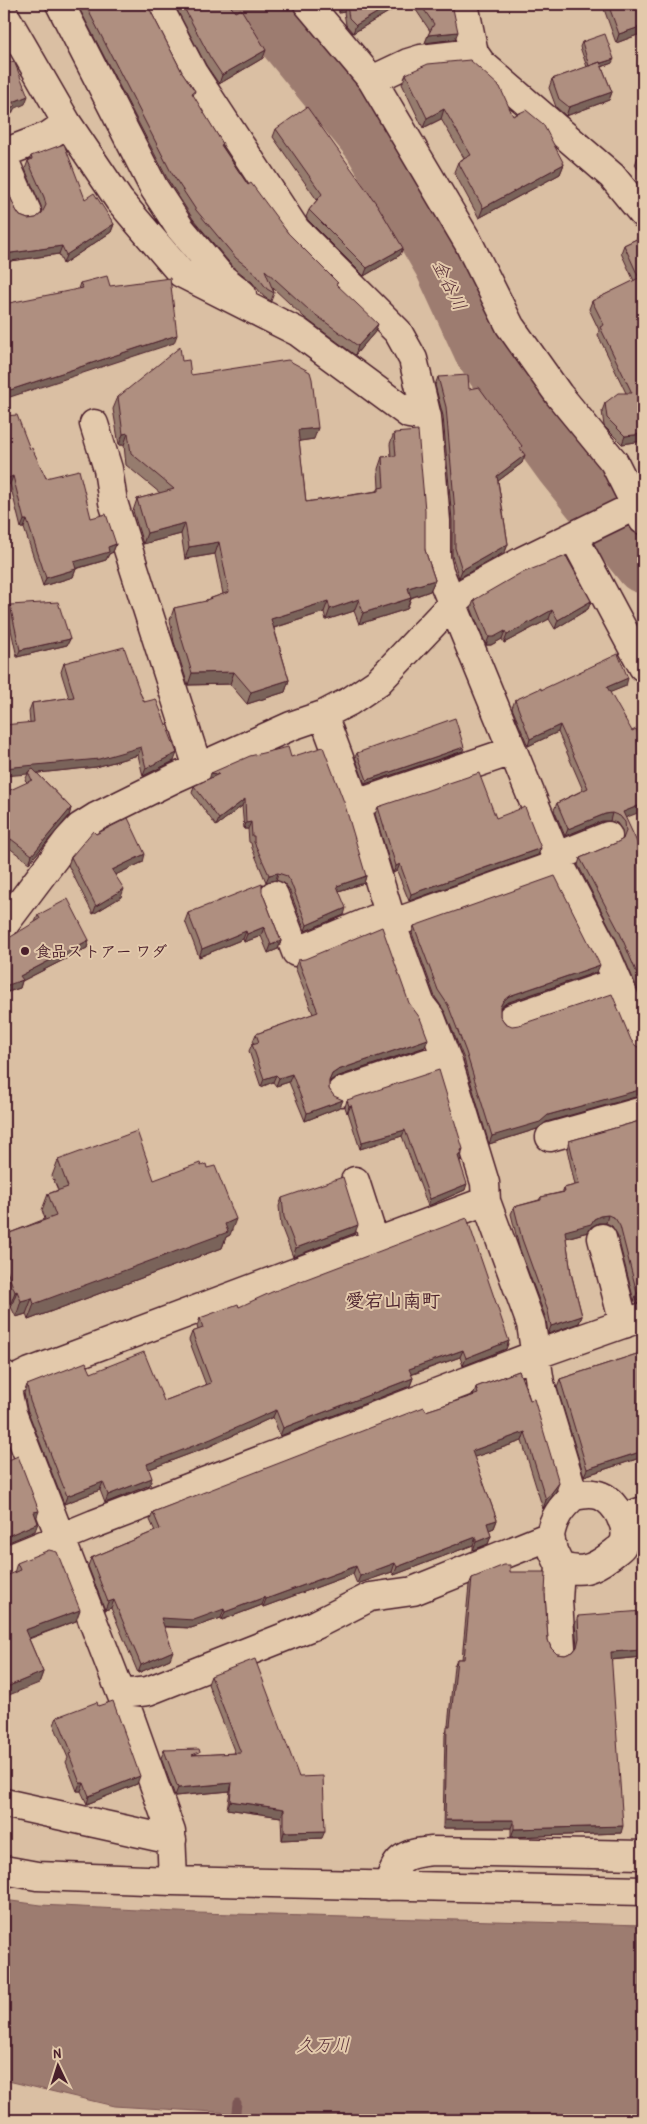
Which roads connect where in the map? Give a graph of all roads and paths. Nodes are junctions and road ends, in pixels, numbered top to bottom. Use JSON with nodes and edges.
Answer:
{"nodes":[{"id":1,"x":60,"y":4,"type":"edge"},
{"id":2,"x":157,"y":4,"type":"edge"},
{"id":3,"x":308,"y":4,"type":"edge"},
{"id":4,"x":464,"y":4,"type":"edge"},
{"id":5,"x":4,"y":14,"type":"edge"},
{"id":6,"x":474,"y":53,"type":"junction"},
{"id":7,"x":372,"y":80,"type":"junction"},
{"id":8,"x":67,"y":123,"type":"junction"},
{"id":9,"x":4,"y":154,"type":"edge"},
{"id":10,"x":4,"y":160,"type":"edge"},
{"id":11,"x":27,"y":212,"type":"dead end"},
{"id":12,"x":643,"y":214,"type":"edge"},
{"id":13,"x":266,"y":315,"type":"junction"},
{"id":14,"x":427,"y":417,"type":"junction"},
{"id":15,"x":94,"y":424,"type":"dead end"},
{"id":16,"x":636,"y":509,"type":"edge"},
{"id":17,"x":577,"y":534,"type":"junction"},
{"id":18,"x":452,"y":604,"type":"junction"},
{"id":19,"x":643,"y":667,"type":"edge"},
{"id":20,"x":323,"y":715,"type":"junction"},
{"id":21,"x":512,"y":751,"type":"junction"},
{"id":22,"x":198,"y":768,"type":"junction"},
{"id":23,"x":356,"y":804,"type":"junction"},
{"id":24,"x":608,"y":836,"type":"dead end"},
{"id":25,"x":558,"y":861,"type":"junction"},
{"id":26,"x":274,"y":895,"type":"dead end"},
{"id":27,"x":390,"y":918,"type":"junction"},
{"id":28,"x":4,"y":925,"type":"edge"},
{"id":29,"x":629,"y":994,"type":"edge"},
{"id":30,"x":512,"y":1018,"type":"dead end"},
{"id":31,"x":643,"y":1041,"type":"edge"},
{"id":32,"x":445,"y":1057,"type":"junction"},
{"id":33,"x":341,"y":1092,"type":"dead end"},
{"id":34,"x":643,"y":1111,"type":"edge"},
{"id":35,"x":550,"y":1137,"type":"dead end"},
{"id":36,"x":354,"y":1181,"type":"dead end"},
{"id":37,"x":486,"y":1200,"type":"junction"},
{"id":38,"x":602,"y":1238,"type":"dead end"},
{"id":39,"x":375,"y":1243,"type":"junction"},
{"id":40,"x":634,"y":1320,"type":"edge"},
{"id":41,"x":535,"y":1355,"type":"junction"},
{"id":42,"x":4,"y":1381,"type":"edge"},
{"id":43,"x":574,"y":1496,"type":"junction"},
{"id":44,"x":632,"y":1514,"type":"edge"},
{"id":45,"x":550,"y":1536,"type":"junction"},
{"id":46,"x":62,"y":1539,"type":"junction"},
{"id":47,"x":4,"y":1561,"type":"edge"},
{"id":48,"x":560,"y":1566,"type":"junction"},
{"id":49,"x":561,"y":1647,"type":"dead end"},
{"id":50,"x":122,"y":1694,"type":"junction"},
{"id":51,"x":4,"y":1802,"type":"edge"},
{"id":52,"x":172,"y":1840,"type":"junction"},
{"id":53,"x":643,"y":1855,"type":"edge"},
{"id":54,"x":4,"y":1870,"type":"edge"},
{"id":55,"x":173,"y":1881,"type":"junction"},
{"id":56,"x":388,"y":1886,"type":"junction"},
{"id":57,"x":643,"y":1891,"type":"edge"}],
"edges":[{"from":1,"to":13,"type":"street"},
{"from":2,"to":14,"type":"street"},
{"from":3,"to":7,"type":"street"},
{"from":4,"to":6,"type":"street"},
{"from":5,"to":8,"type":"street"},
{"from":6,"to":7,"type":"street"},
{"from":6,"to":12,"type":"street"},
{"from":7,"to":16,"type":"street"},
{"from":8,"to":9,"type":"street"},
{"from":8,"to":13,"type":"street"},
{"from":10,"to":11,"type":"street"},
{"from":13,"to":14,"type":"street"},
{"from":14,"to":18,"type":"street"},
{"from":15,"to":22,"type":"street"},
{"from":16,"to":17,"type":"street"},
{"from":17,"to":18,"type":"street"},
{"from":17,"to":19,"type":"street"},
{"from":18,"to":20,"type":"street"},
{"from":18,"to":21,"type":"street"},
{"from":20,"to":22,"type":"street"},
{"from":20,"to":23,"type":"street"},
{"from":21,"to":23,"type":"street"},
{"from":21,"to":25,"type":"street"},
{"from":22,"to":28,"type":"street"},
{"from":23,"to":27,"type":"street"},
{"from":24,"to":25,"type":"street"},
{"from":25,"to":27,"type":"street"},
{"from":25,"to":29,"type":"street"},
{"from":26,"to":27,"type":"street"},
{"from":27,"to":32,"type":"street"},
{"from":29,"to":30,"type":"street"},
{"from":29,"to":31,"type":"street"},
{"from":32,"to":33,"type":"street"},
{"from":32,"to":37,"type":"street"},
{"from":34,"to":35,"type":"street"},
{"from":36,"to":39,"type":"street"},
{"from":37,"to":39,"type":"street"},
{"from":37,"to":41,"type":"street"},
{"from":38,"to":40,"type":"street"},
{"from":39,"to":42,"type":"street"},
{"from":40,"to":41,"type":"street"},
{"from":41,"to":43,"type":"street"},
{"from":41,"to":46,"type":"street"},
{"from":42,"to":46,"type":"street"},
{"from":43,"to":44,"type":"street"},
{"from":43,"to":45,"type":"street"},
{"from":44,"to":48,"type":"street"},
{"from":45,"to":48,"type":"street"},
{"from":45,"to":50,"type":"street"},
{"from":46,"to":47,"type":"street"},
{"from":46,"to":50,"type":"street"},
{"from":48,"to":49,"type":"street"},
{"from":50,"to":52,"type":"street"},
{"from":51,"to":52,"type":"street"},
{"from":52,"to":55,"type":"street"},
{"from":53,"to":56,"type":"street"},
{"from":54,"to":55,"type":"street"},
{"from":55,"to":56,"type":"street"},
{"from":56,"to":57,"type":"street"}]}
